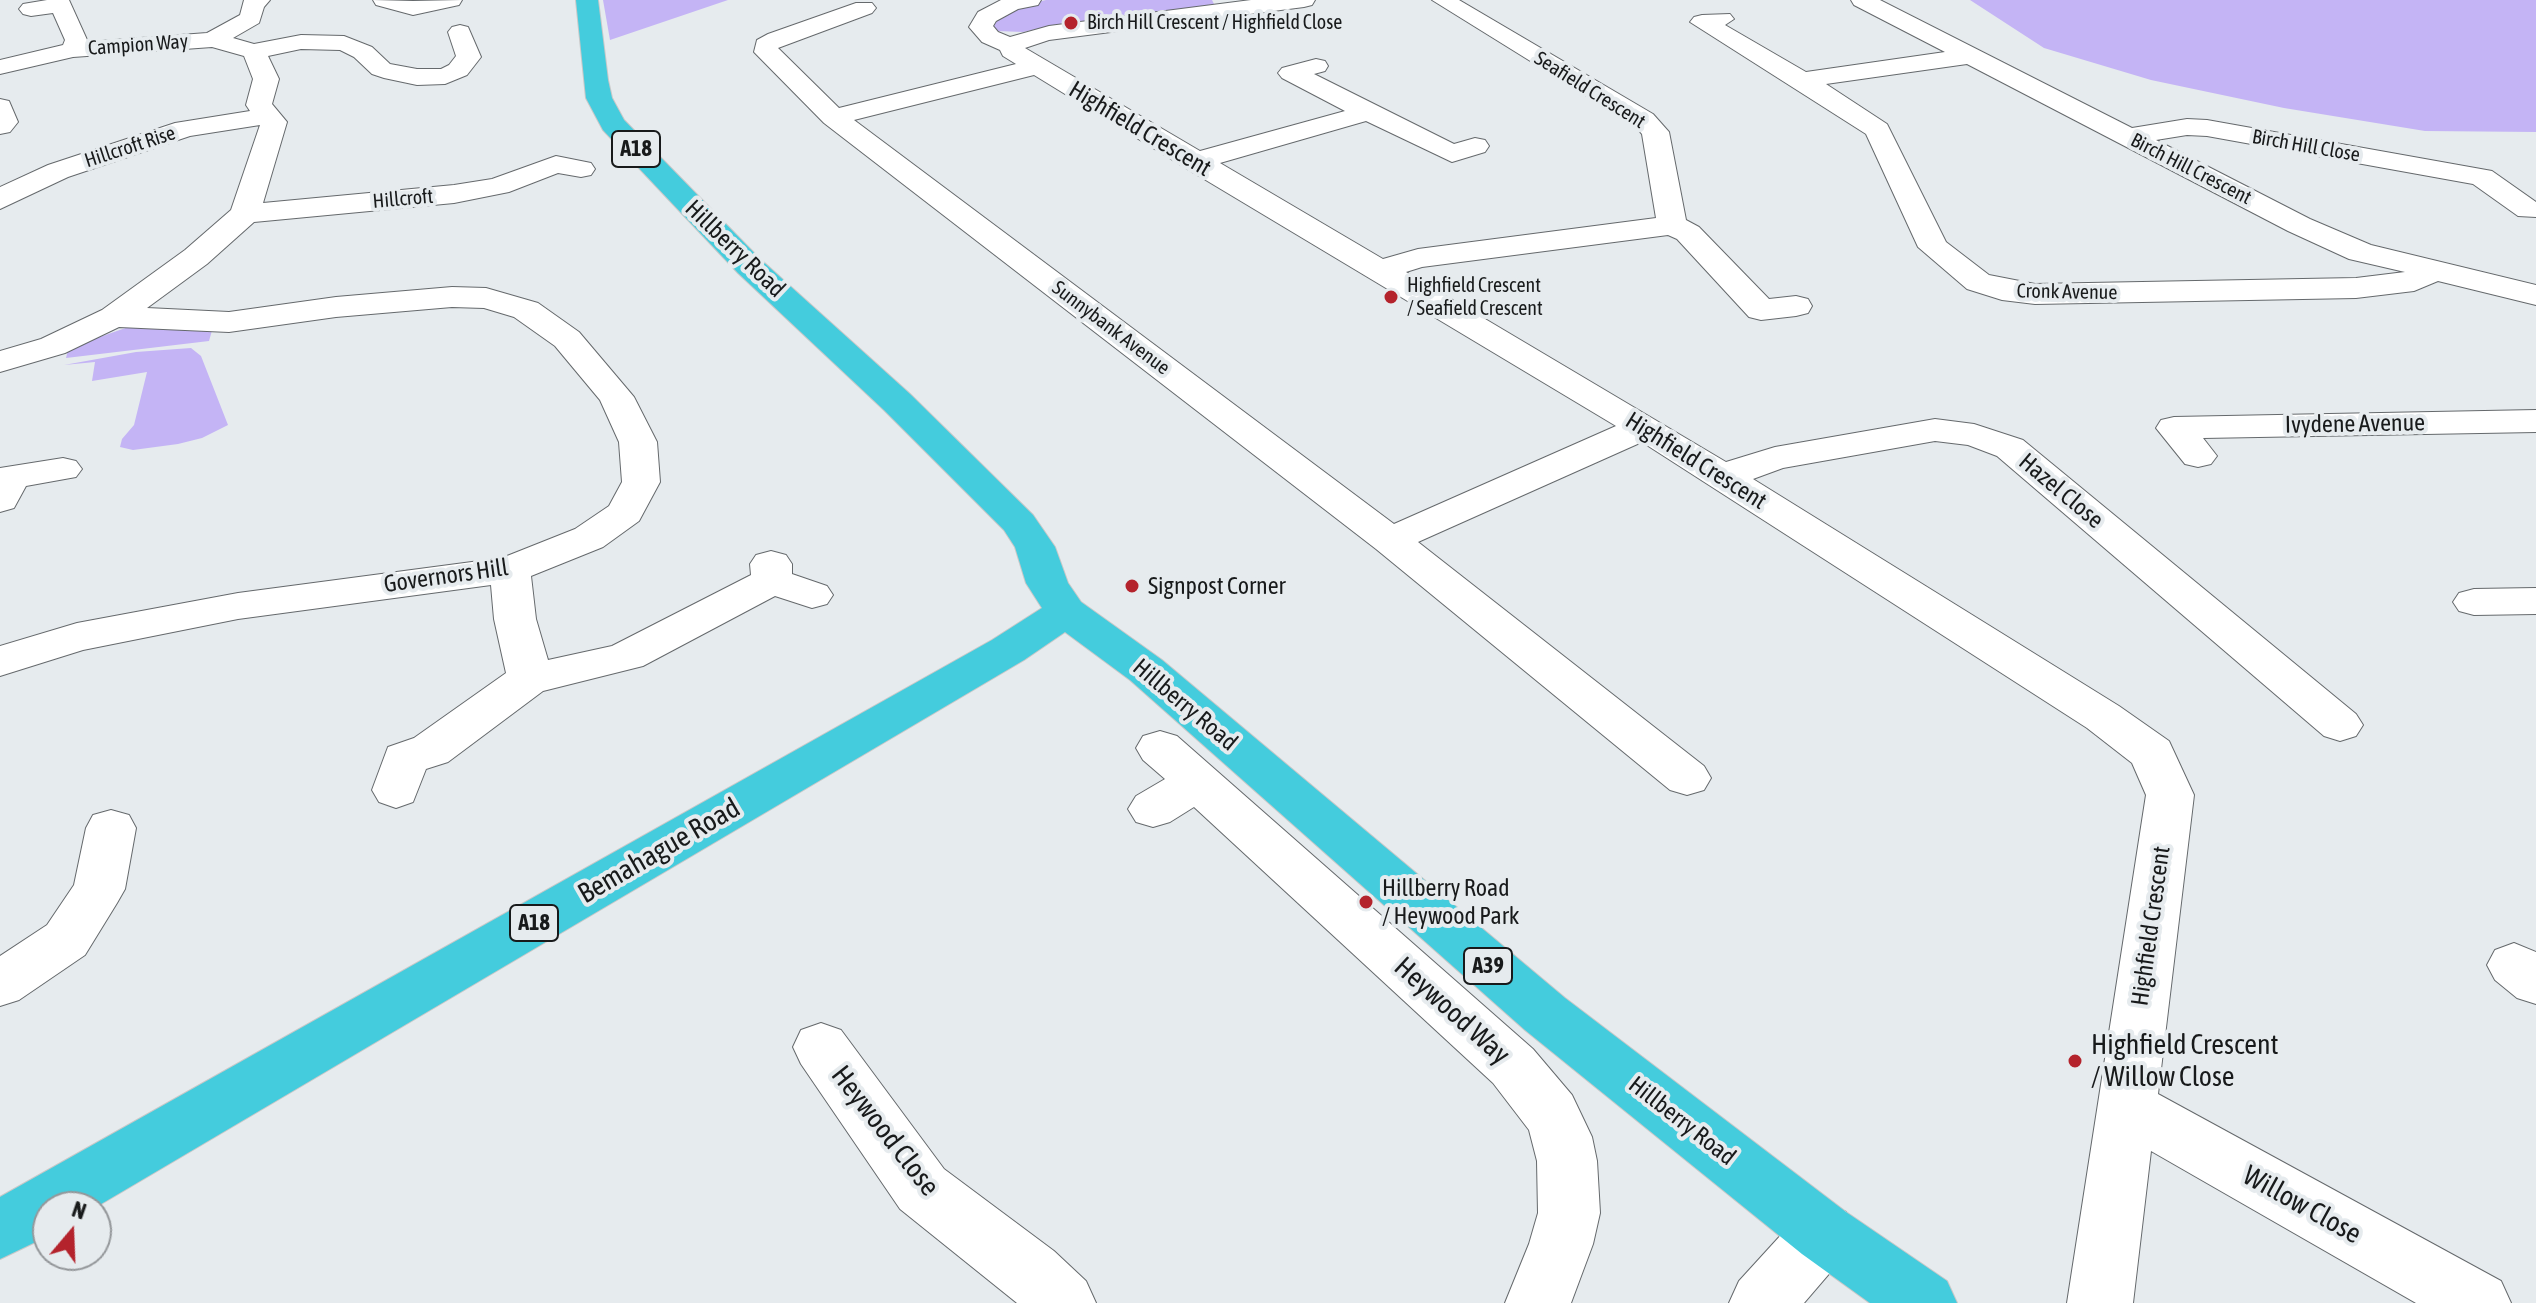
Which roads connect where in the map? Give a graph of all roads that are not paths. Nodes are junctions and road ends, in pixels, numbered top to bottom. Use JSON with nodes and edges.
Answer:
{"nodes":[{"id":1,"x":259,"y":0,"type":"edge"},
{"id":2,"x":451,"y":0,"type":"edge"},
{"id":3,"x":587,"y":0,"type":"edge"},
{"id":4,"x":1030,"y":0,"type":"edge"},
{"id":5,"x":1304,"y":0,"type":"edge"},
{"id":6,"x":1443,"y":0,"type":"edge"},
{"id":7,"x":1862,"y":0,"type":"edge"},
{"id":8,"x":1236,"y":4,"type":"edge"},
{"id":9,"x":400,"y":7,"type":"edge"},
{"id":10,"x":864,"y":8,"type":"dead end"},
{"id":11,"x":31,"y":9,"type":"dead end"},
{"id":12,"x":1677,"y":25,"type":"dead end"},
{"id":13,"x":460,"y":32,"type":"dead end"},
{"id":14,"x":212,"y":40,"type":"junction"},
{"id":15,"x":73,"y":50,"type":"junction"},
{"id":16,"x":254,"y":51,"type":"junction"},
{"id":17,"x":1971,"y":56,"type":"junction"},
{"id":18,"x":1024,"y":57,"type":"junction"},
{"id":19,"x":0,"y":67,"type":"edge"},
{"id":20,"x":1291,"y":74,"type":"dead end"},
{"id":21,"x":1802,"y":80,"type":"junction"},
{"id":22,"x":0,"y":107,"type":"edge"},
{"id":23,"x":1366,"y":113,"type":"junction"},
{"id":24,"x":268,"y":116,"type":"junction"},
{"id":25,"x":833,"y":117,"type":"junction"},
{"id":26,"x":0,"y":126,"type":"edge"},
{"id":27,"x":2129,"y":137,"type":"junction"},
{"id":28,"x":1451,"y":154,"type":"dead end"},
{"id":29,"x":1194,"y":161,"type":"junction"},
{"id":30,"x":561,"y":162,"type":"dead end"},
{"id":31,"x":0,"y":200,"type":"edge"},
{"id":32,"x":2528,"y":210,"type":"dead end"},
{"id":33,"x":245,"y":214,"type":"junction"},
{"id":34,"x":1672,"y":225,"type":"junction"},
{"id":35,"x":2425,"y":269,"type":"junction"},
{"id":36,"x":1379,"y":270,"type":"junction"},
{"id":37,"x":2536,"y":295,"type":"edge"},
{"id":38,"x":1796,"y":306,"type":"dead end"},
{"id":39,"x":1761,"y":310,"type":"junction"},
{"id":40,"x":1723,"y":314,"type":"dead end"},
{"id":41,"x":114,"y":317,"type":"junction"},
{"id":42,"x":0,"y":362,"type":"edge"},
{"id":43,"x":2536,"y":421,"type":"edge"},
{"id":44,"x":1644,"y":427,"type":"junction"},
{"id":45,"x":2198,"y":456,"type":"dead end"},
{"id":46,"x":63,"y":469,"type":"dead end"},
{"id":47,"x":1721,"y":477,"type":"junction"},
{"id":48,"x":0,"y":500,"type":"edge"},
{"id":49,"x":1390,"y":540,"type":"junction"},
{"id":50,"x":510,"y":570,"type":"junction"},
{"id":51,"x":785,"y":580,"type":"dead end"},
{"id":52,"x":2536,"y":601,"type":"edge"},
{"id":53,"x":2474,"y":602,"type":"dead end"},
{"id":54,"x":1066,"y":612,"type":"junction"},
{"id":55,"x":0,"y":661,"type":"edge"},
{"id":56,"x":530,"y":678,"type":"junction"},
{"id":57,"x":2340,"y":725,"type":"dead end"},
{"id":58,"x":400,"y":765,"type":"dead end"},
{"id":59,"x":1687,"y":778,"type":"dead end"},
{"id":60,"x":1170,"y":780,"type":"dead end"},
{"id":61,"x":111,"y":828,"type":"dead end"},
{"id":62,"x":0,"y":984,"type":"edge"},
{"id":63,"x":821,"y":1047,"type":"dead end"},
{"id":64,"x":2125,"y":1106,"type":"junction"},
{"id":65,"x":0,"y":1230,"type":"edge"},
{"id":66,"x":1824,"y":1233,"type":"junction"},
{"id":67,"x":1063,"y":1303,"type":"edge"},
{"id":68,"x":1538,"y":1303,"type":"edge"},
{"id":69,"x":1762,"y":1303,"type":"edge"},
{"id":70,"x":1924,"y":1303,"type":"edge"},
{"id":71,"x":2100,"y":1303,"type":"edge"},
{"id":72,"x":2478,"y":1303,"type":"edge"}],
"edges":[{"from":1,"to":14,"type":"street","name":"Campion Way"},
{"from":2,"to":9,"type":"street"},
{"from":3,"to":54,"type":"highway","name":"Hillberry Road","number":"A18"},
{"from":4,"to":18,"type":"street","name":"Highfield Crescent"},
{"from":5,"to":8,"type":"street"},
{"from":6,"to":34,"type":"street","name":"Seafield Crescent"},
{"from":7,"to":17,"type":"street","name":"Birch Hill Crescent"},
{"from":8,"to":18,"type":"street"},
{"from":10,"to":25,"type":"street","name":"Sunnybank Avenue"},
{"from":11,"to":15,"type":"street"},
{"from":12,"to":21,"type":"street","name":"Cronk Avenue"},
{"from":13,"to":16,"type":"street"},
{"from":14,"to":15,"type":"street","name":"Campion Way"},
{"from":14,"to":16,"type":"street"},
{"from":15,"to":19,"type":"street","name":"Campion Way"},
{"from":16,"to":24,"type":"street"},
{"from":17,"to":21,"type":"street"},
{"from":17,"to":27,"type":"street","name":"Birch Hill Crescent"},
{"from":18,"to":25,"type":"street"},
{"from":18,"to":29,"type":"street","name":"Highfield Crescent"},
{"from":20,"to":23,"type":"street"},
{"from":21,"to":35,"type":"street","name":"Cronk Avenue"},
{"from":22,"to":26,"type":"street"},
{"from":23,"to":28,"type":"street"},
{"from":23,"to":29,"type":"street"},
{"from":24,"to":31,"type":"street","name":"Hillcroft Rise"},
{"from":24,"to":33,"type":"street"},
{"from":25,"to":49,"type":"street","name":"Sunnybank Avenue"},
{"from":27,"to":32,"type":"street","name":"Birch Hill Close"},
{"from":27,"to":35,"type":"street","name":"Birch Hill Crescent"},
{"from":29,"to":36,"type":"street","name":"Highfield Crescent"},
{"from":30,"to":33,"type":"street","name":"Hillcroft"},
{"from":33,"to":41,"type":"street"},
{"from":34,"to":36,"type":"street"},
{"from":34,"to":39,"type":"street"},
{"from":35,"to":37,"type":"street","name":"Birch Hill Crescent"},
{"from":36,"to":44,"type":"street","name":"Highfield Crescent"},
{"from":38,"to":39,"type":"street"},
{"from":39,"to":40,"type":"street"},
{"from":41,"to":42,"type":"street","name":"Governors Hill"},
{"from":41,"to":50,"type":"street","name":"Governors Hill"},
{"from":43,"to":45,"type":"street","name":"Ivydene Avenue"},
{"from":44,"to":47,"type":"street","name":"Highfield Crescent"},
{"from":44,"to":49,"type":"street"},
{"from":46,"to":48,"type":"street"},
{"from":47,"to":57,"type":"street","name":"Hazel Close"},
{"from":47,"to":64,"type":"street","name":"Highfield Crescent"},
{"from":49,"to":59,"type":"street","name":"Sunnybank Avenue"},
{"from":50,"to":55,"type":"street","name":"Governors Hill"},
{"from":50,"to":56,"type":"street"},
{"from":51,"to":56,"type":"street"},
{"from":52,"to":53,"type":"street"},
{"from":54,"to":65,"type":"highway","name":"Bemahague Road","number":"A18"},
{"from":54,"to":66,"type":"highway","name":"Hillberry Road","number":"A39"},
{"from":56,"to":58,"type":"street"},
{"from":60,"to":68,"type":"street","name":"Heywood Way"},
{"from":61,"to":62,"type":"street"},
{"from":63,"to":67,"type":"street","name":"Heywood Close"},
{"from":64,"to":71,"type":"street","name":"Highfield Crescent"},
{"from":64,"to":72,"type":"street","name":"Willow Close"},
{"from":66,"to":69,"type":"street"},
{"from":66,"to":70,"type":"highway","name":"Hillberry Road","number":"A39"}]}
